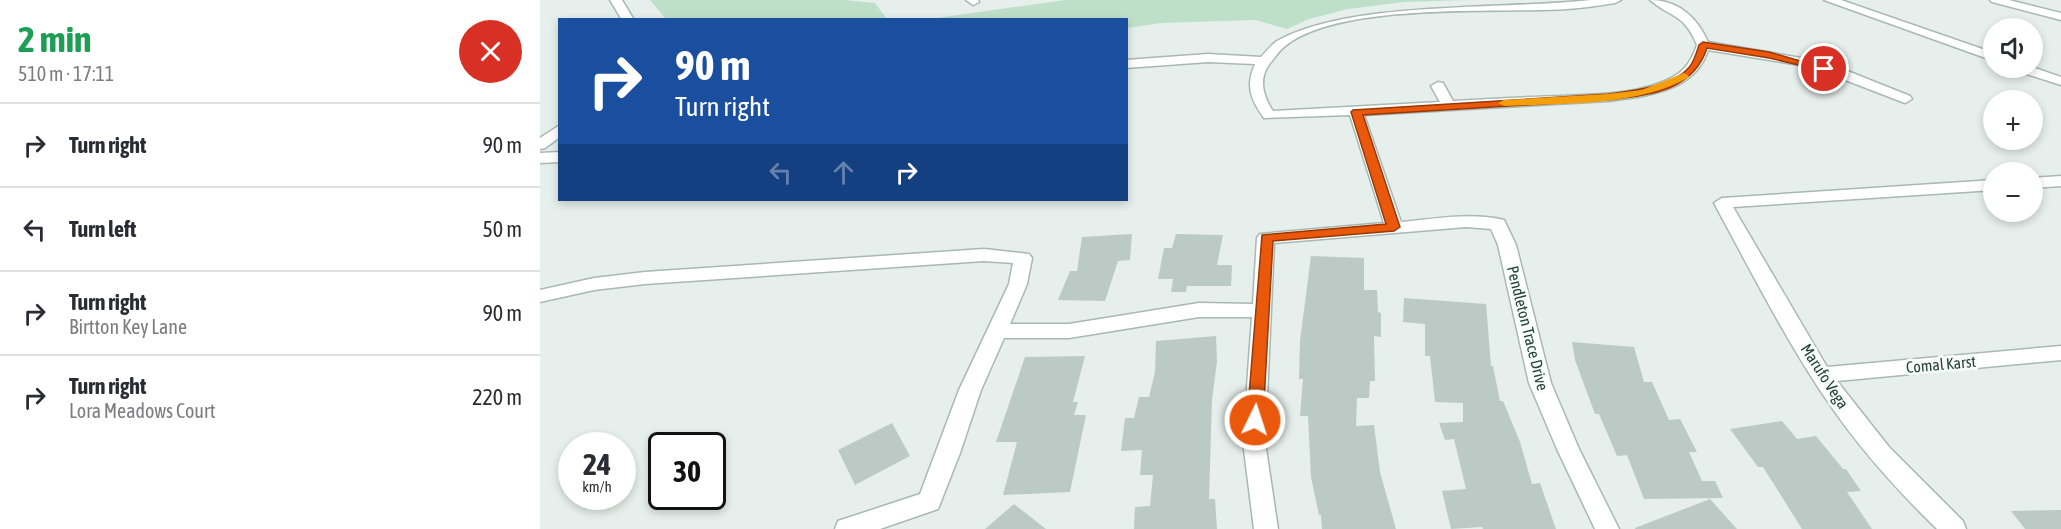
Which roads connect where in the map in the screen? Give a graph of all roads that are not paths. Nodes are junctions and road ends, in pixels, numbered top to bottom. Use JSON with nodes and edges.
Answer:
{"nodes":[{"id":1,"x":616,"y":0,"type":"edge"},
{"id":2,"x":1615,"y":0,"type":"edge"},
{"id":3,"x":1656,"y":0,"type":"edge"},
{"id":4,"x":1830,"y":0,"type":"edge"},
{"id":5,"x":1996,"y":0,"type":"edge"},
{"id":6,"x":1521,"y":7,"type":"junction"},
{"id":7,"x":2061,"y":16,"type":"edge"},
{"id":8,"x":627,"y":18,"type":"edge"},
{"id":9,"x":1530,"y":22,"type":"dead end"},
{"id":10,"x":1703,"y":45,"type":"junction"},
{"id":11,"x":1983,"y":53,"type":"edge"},
{"id":12,"x":1263,"y":61,"type":"junction"},
{"id":13,"x":1128,"y":64,"type":"edge"},
{"id":14,"x":2043,"y":75,"type":"edge"},
{"id":15,"x":2061,"y":81,"type":"edge"},
{"id":16,"x":1438,"y":86,"type":"dead end"},
{"id":17,"x":1905,"y":99,"type":"dead end"},
{"id":18,"x":1449,"y":106,"type":"junction"},
{"id":19,"x":1356,"y":112,"type":"junction"},
{"id":20,"x":558,"y":131,"type":"edge"},
{"id":21,"x":540,"y":146,"type":"edge"},
{"id":22,"x":540,"y":158,"type":"edge"},
{"id":23,"x":558,"y":158,"type":"edge"},
{"id":24,"x":2061,"y":181,"type":"edge"},
{"id":25,"x":2043,"y":182,"type":"edge"},
{"id":26,"x":1983,"y":186,"type":"edge"},
{"id":27,"x":1394,"y":227,"type":"junction"},
{"id":28,"x":540,"y":296,"type":"edge"},
{"id":29,"x":1262,"y":311,"type":"junction"},
{"id":30,"x":996,"y":331,"type":"junction"},
{"id":31,"x":2061,"y":353,"type":"edge"},
{"id":32,"x":1821,"y":375,"type":"junction"},
{"id":33,"x":847,"y":529,"type":"edge"},
{"id":34,"x":1266,"y":529,"type":"edge"},
{"id":35,"x":1607,"y":529,"type":"edge"},
{"id":36,"x":1954,"y":529,"type":"edge"}],
"edges":[{"from":1,"to":8,"type":"street"},
{"from":2,"to":6,"type":"street"},
{"from":3,"to":10,"type":"street"},
{"from":4,"to":11,"type":"street"},
{"from":5,"to":7,"type":"street"},
{"from":6,"to":9,"type":"street"},
{"from":6,"to":12,"type":"street"},
{"from":10,"to":17,"type":"street"},
{"from":10,"to":18,"type":"street"},
{"from":12,"to":13,"type":"street"},
{"from":12,"to":19,"type":"street"},
{"from":14,"to":15,"type":"street"},
{"from":16,"to":18,"type":"street"},
{"from":18,"to":19,"type":"street"},
{"from":19,"to":27,"type":"street"},
{"from":20,"to":21,"type":"street"},
{"from":22,"to":23,"type":"street"},
{"from":24,"to":25,"type":"street"},
{"from":26,"to":32,"type":"street","name":"Marufo Vega"},
{"from":27,"to":29,"type":"street"},
{"from":27,"to":35,"type":"street","name":"Pendleton Trace Drive"},
{"from":28,"to":30,"type":"street"},
{"from":29,"to":30,"type":"street"},
{"from":29,"to":34,"type":"street"},
{"from":30,"to":33,"type":"street"},
{"from":31,"to":32,"type":"street","name":"Comal Karst"},
{"from":32,"to":36,"type":"street","name":"Marufo Vega"}]}
